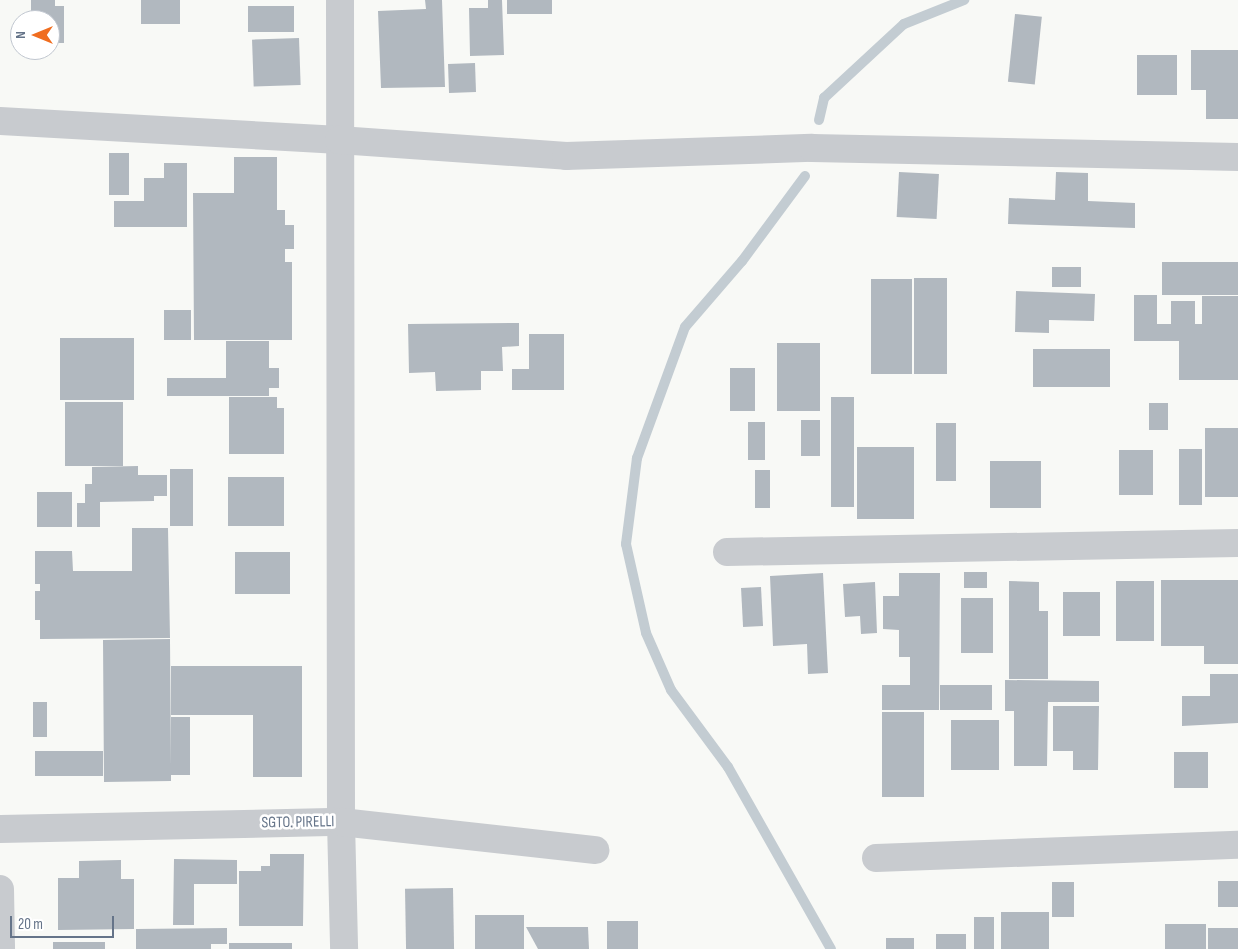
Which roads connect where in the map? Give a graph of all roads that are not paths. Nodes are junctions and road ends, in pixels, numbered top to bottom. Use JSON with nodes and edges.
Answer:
{"nodes":[{"id":1,"x":340,"y":0,"type":"edge"},
{"id":2,"x":0,"y":121,"type":"edge"},
{"id":3,"x":339,"y":140,"type":"junction"},
{"id":4,"x":1238,"y":157,"type":"edge"},
{"id":5,"x":1238,"y":543,"type":"edge"},
{"id":6,"x":727,"y":552,"type":"dead end"},
{"id":7,"x":341,"y":822,"type":"junction"},
{"id":8,"x":0,"y":829,"type":"edge"},
{"id":9,"x":1238,"y":845,"type":"edge"},
{"id":10,"x":595,"y":850,"type":"dead end"},
{"id":11,"x":876,"y":858,"type":"dead end"},
{"id":12,"x":0,"y":890,"type":"edge"},
{"id":13,"x":1,"y":949,"type":"edge"},
{"id":14,"x":344,"y":949,"type":"edge"}],
"edges":[{"from":1,"to":3,"type":"street"},
{"from":2,"to":3,"type":"street"},
{"from":3,"to":4,"type":"street"},
{"from":3,"to":7,"type":"street"},
{"from":5,"to":6,"type":"street"},
{"from":7,"to":8,"type":"street","name":"SGTO. PIRELLI"},
{"from":7,"to":10,"type":"street","name":"SGTO. PIRELLI"},
{"from":7,"to":14,"type":"street"},
{"from":9,"to":11,"type":"street"},
{"from":12,"to":13,"type":"street"}]}
